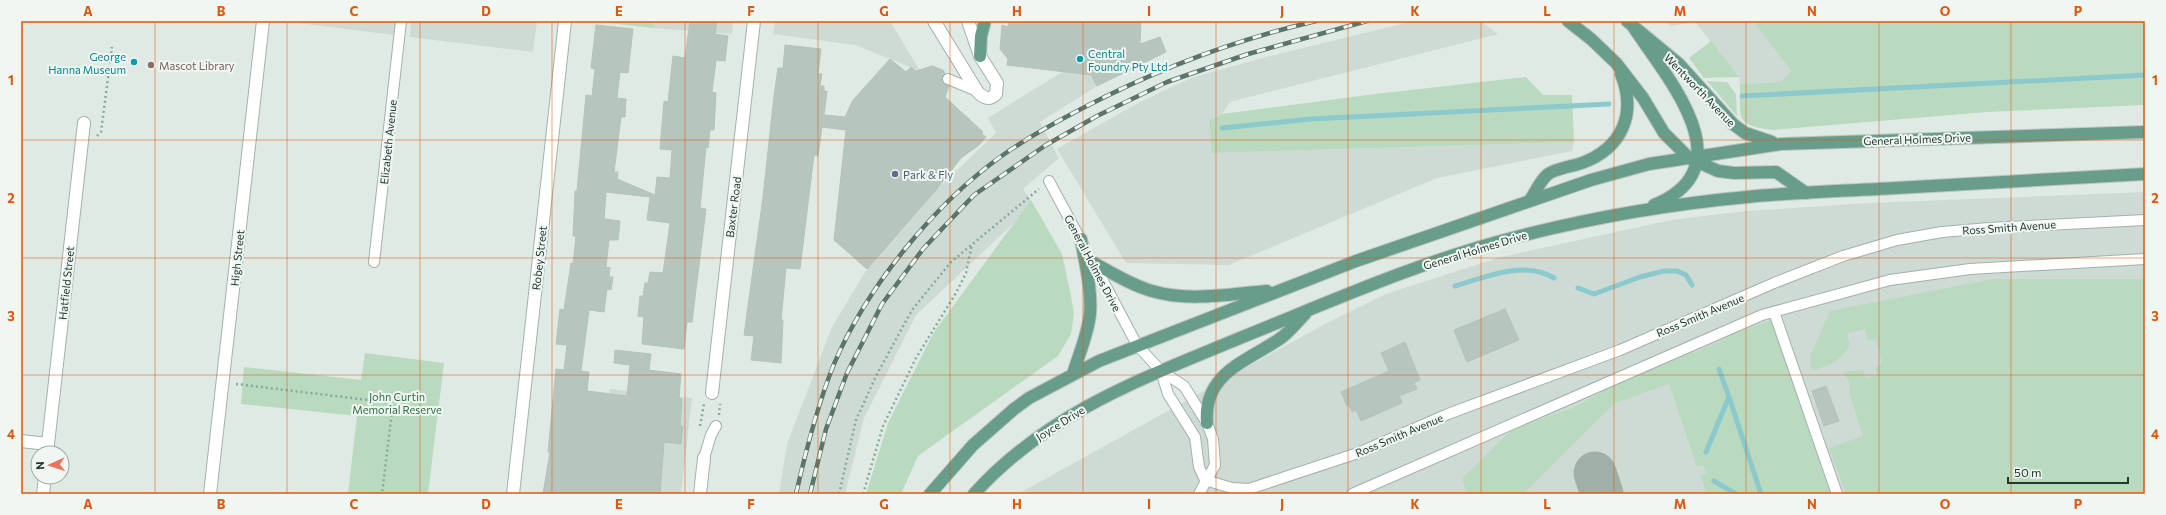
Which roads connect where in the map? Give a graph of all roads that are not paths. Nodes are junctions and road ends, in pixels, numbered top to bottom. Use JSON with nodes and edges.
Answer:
{"nodes":[{"id":1,"x":263,"y":21,"type":"edge"},
{"id":2,"x":401,"y":21,"type":"edge"},
{"id":3,"x":565,"y":21,"type":"edge"},
{"id":4,"x":754,"y":21,"type":"edge"},
{"id":5,"x":934,"y":21,"type":"edge"},
{"id":6,"x":968,"y":21,"type":"edge"},
{"id":7,"x":985,"y":21,"type":"edge"},
{"id":8,"x":1568,"y":21,"type":"edge"},
{"id":9,"x":1631,"y":24,"type":"edge"},
{"id":10,"x":980,"y":56,"type":"junction"},
{"id":11,"x":1616,"y":63,"type":"junction"},
{"id":12,"x":948,"y":79,"type":"dead end"},
{"id":13,"x":977,"y":91,"type":"junction"},
{"id":14,"x":84,"y":123,"type":"dead end"},
{"id":15,"x":2145,"y":132,"type":"edge"},
{"id":16,"x":1781,"y":144,"type":"junction"},
{"id":17,"x":1694,"y":159,"type":"junction"},
{"id":18,"x":2145,"y":174,"type":"edge"},
{"id":19,"x":1049,"y":181,"type":"road end"},
{"id":20,"x":1806,"y":193,"type":"junction"},
{"id":21,"x":1530,"y":200,"type":"junction"},
{"id":22,"x":1640,"y":210,"type":"junction"},
{"id":23,"x":2145,"y":220,"type":"edge"},
{"id":24,"x":1081,"y":239,"type":"junction"},
{"id":25,"x":2145,"y":259,"type":"edge"},
{"id":26,"x":374,"y":262,"type":"dead end"},
{"id":27,"x":1094,"y":264,"type":"junction"},
{"id":28,"x":1282,"y":289,"type":"junction"},
{"id":29,"x":1309,"y":310,"type":"junction"},
{"id":30,"x":1774,"y":312,"type":"junction"},
{"id":31,"x":1137,"y":345,"type":"junction"},
{"id":32,"x":1161,"y":372,"type":"junction"},
{"id":33,"x":1073,"y":374,"type":"junction"},
{"id":34,"x":712,"y":393,"type":"road end"},
{"id":35,"x":1207,"y":423,"type":"junction"},
{"id":36,"x":716,"y":426,"type":"road end"},
{"id":37,"x":21,"y":441,"type":"edge"},
{"id":38,"x":34,"y":445,"type":"edge"},
{"id":39,"x":48,"y":445,"type":"edge"},
{"id":40,"x":704,"y":458,"type":"joint"},
{"id":41,"x":1205,"y":480,"type":"junction"},
{"id":42,"x":1271,"y":483,"type":"junction"},
{"id":43,"x":210,"y":494,"type":"edge"},
{"id":44,"x":513,"y":494,"type":"edge"},
{"id":45,"x":700,"y":494,"type":"edge"},
{"id":46,"x":930,"y":494,"type":"edge"},
{"id":47,"x":974,"y":494,"type":"edge"},
{"id":48,"x":1199,"y":494,"type":"edge"},
{"id":49,"x":1255,"y":494,"type":"edge"},
{"id":50,"x":1352,"y":494,"type":"edge"},
{"id":51,"x":1837,"y":494,"type":"edge"}],
"edges":[{"from":1,"to":43,"type":"street","name":"High Street"},
{"from":2,"to":26,"type":"lane","name":"Elizabeth Avenue"},
{"from":3,"to":44,"type":"street","name":"Robey Street"},
{"from":4,"to":34,"type":"street","name":"Baxter Road"},
{"from":5,"to":13,"type":"street"},
{"from":6,"to":10,"type":"street"},
{"from":7,"to":10,"type":"main road"},
{"from":8,"to":11,"type":"main road"},
{"from":9,"to":16,"type":"main road","name":"Wentworth Avenue"},
{"from":9,"to":17,"type":"main road"},
{"from":10,"to":13,"type":"street"},
{"from":11,"to":17,"type":"main road"},
{"from":11,"to":21,"type":"main road"},
{"from":12,"to":13,"type":"lane"},
{"from":14,"to":39,"type":"street","name":"Hatfield Street"},
{"from":15,"to":16,"type":"main road","name":"General Holmes Drive"},
{"from":16,"to":17,"type":"main road","name":"General Holmes Drive"},
{"from":17,"to":20,"type":"main road"},
{"from":17,"to":21,"type":"main road","name":"General Holmes Drive"},
{"from":17,"to":22,"type":"main road"},
{"from":18,"to":20,"type":"main road","name":"General Holmes Drive"},
{"from":19,"to":24,"type":"lane","name":"General Holmes Drive"},
{"from":20,"to":22,"type":"main road","name":"General Holmes Drive"},
{"from":21,"to":28,"type":"main road","name":"General Holmes Drive"},
{"from":22,"to":29,"type":"main road","name":"General Holmes Drive"},
{"from":23,"to":42,"type":"lane","name":"Ross Smith Avenue"},
{"from":24,"to":27,"type":"lane","name":"General Holmes Drive"},
{"from":24,"to":33,"type":"main road"},
{"from":25,"to":30,"type":"lane"},
{"from":27,"to":28,"type":"main road"},
{"from":27,"to":31,"type":"lane","name":"General Holmes Drive"},
{"from":28,"to":31,"type":"main road","name":"General Holmes Drive"},
{"from":29,"to":32,"type":"main road","name":"General Holmes Drive"},
{"from":29,"to":35,"type":"main road"},
{"from":30,"to":50,"type":"lane"},
{"from":30,"to":51,"type":"lane"},
{"from":31,"to":32,"type":"lane"},
{"from":31,"to":33,"type":"main road","name":"General Holmes Drive"},
{"from":32,"to":35,"type":"lane"},
{"from":32,"to":41,"type":"lane"},
{"from":32,"to":47,"type":"main road","name":"Joyce Drive"},
{"from":33,"to":46,"type":"main road"},
{"from":35,"to":41,"type":"lane"},
{"from":36,"to":40,"type":"lane"},
{"from":37,"to":38,"type":"street","name":"Hatfield Street"},
{"from":40,"to":45,"type":"street"},
{"from":41,"to":42,"type":"lane","name":"Ross Smith Avenue"},
{"from":41,"to":48,"type":"lane"},
{"from":42,"to":49,"type":"lane","name":"Ross Smith Avenue"}]}
